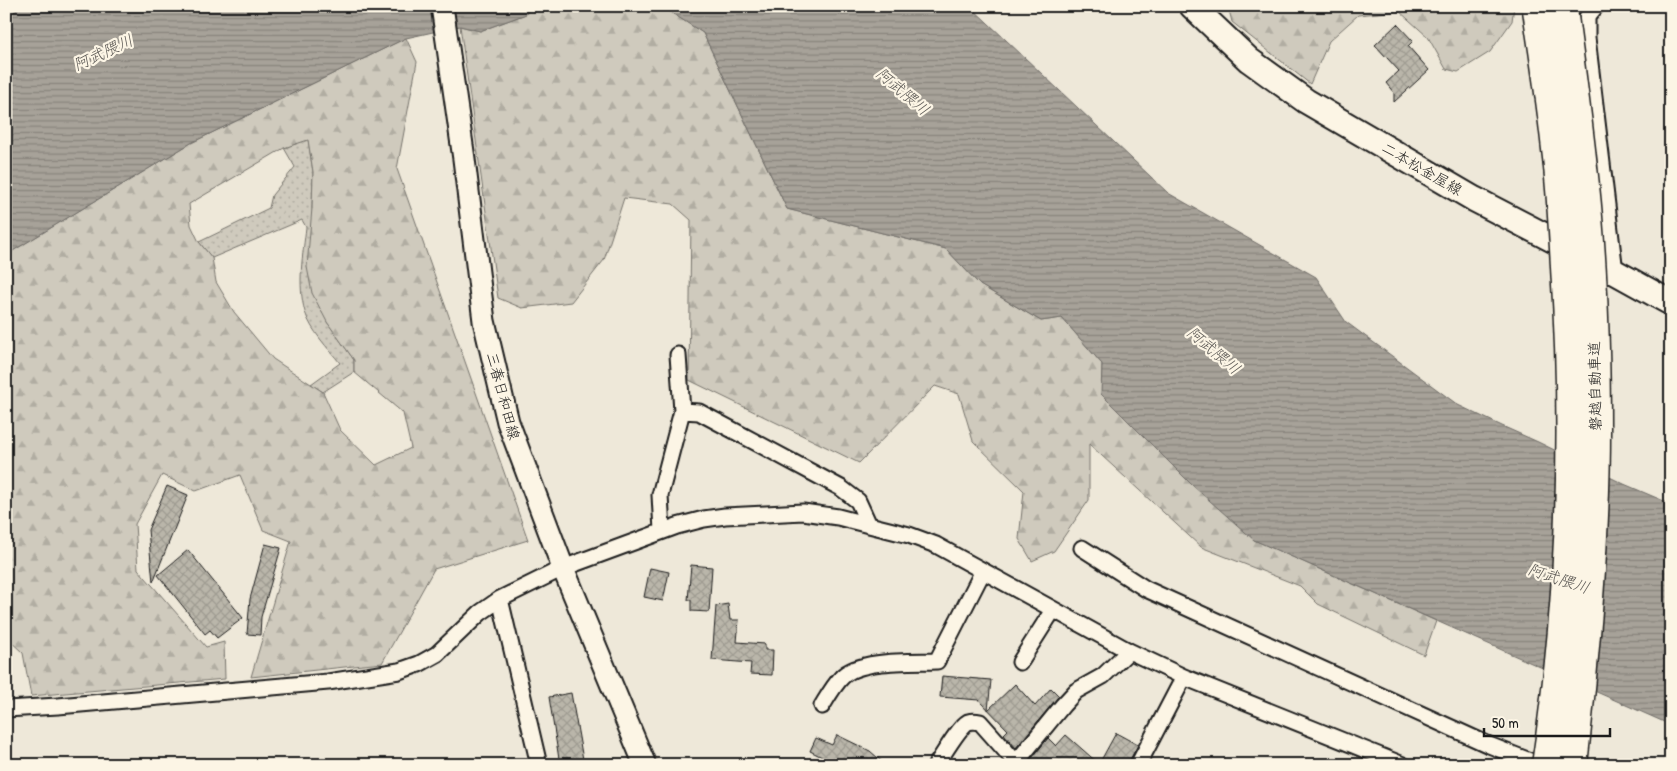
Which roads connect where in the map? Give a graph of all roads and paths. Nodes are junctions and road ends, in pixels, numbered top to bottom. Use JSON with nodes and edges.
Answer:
{"nodes":[{"id":1,"x":442,"y":6,"type":"edge"},
{"id":2,"x":1192,"y":6,"type":"edge"},
{"id":3,"x":1596,"y":6,"type":"edge"},
{"id":4,"x":1615,"y":272,"type":"junction"},
{"id":5,"x":1671,"y":303,"type":"edge"},
{"id":6,"x":678,"y":355,"type":"dead end"},
{"id":7,"x":682,"y":411,"type":"junction"},
{"id":8,"x":869,"y":525,"type":"junction"},
{"id":9,"x":662,"y":531,"type":"junction"},
{"id":10,"x":1082,"y":548,"type":"dead end"},
{"id":11,"x":563,"y":568,"type":"junction"},
{"id":12,"x":983,"y":571,"type":"junction"},
{"id":13,"x":500,"y":599,"type":"junction"},
{"id":14,"x":1053,"y":610,"type":"junction"},
{"id":15,"x":1128,"y":651,"type":"junction"},
{"id":16,"x":1020,"y":662,"type":"dead end"},
{"id":17,"x":1184,"y":677,"type":"junction"},
{"id":18,"x":822,"y":706,"type":"dead end"},
{"id":19,"x":6,"y":709,"type":"edge"},
{"id":20,"x":539,"y":765,"type":"edge"},
{"id":21,"x":645,"y":765,"type":"edge"},
{"id":22,"x":936,"y":765,"type":"edge"},
{"id":23,"x":1138,"y":765,"type":"edge"},
{"id":24,"x":1403,"y":765,"type":"edge"},
{"id":25,"x":1540,"y":765,"type":"edge"},
{"id":26,"x":1546,"y":765,"type":"edge"},
{"id":27,"x":1573,"y":765,"type":"edge"}],
"edges":[{"from":1,"to":11,"type":"main road","name":"三春日和田線"},
{"from":2,"to":4,"type":"main road","name":"二本松金屋線"},
{"from":3,"to":4,"type":"street"},
{"from":4,"to":5,"type":"main road","name":"二本松金屋線"},
{"from":6,"to":7,"type":"street"},
{"from":7,"to":8,"type":"street"},
{"from":7,"to":9,"type":"street"},
{"from":8,"to":9,"type":"street"},
{"from":8,"to":12,"type":"street"},
{"from":9,"to":11,"type":"street"},
{"from":10,"to":25,"type":"street"},
{"from":11,"to":13,"type":"street"},
{"from":11,"to":21,"type":"main road","name":"三春日和田線"},
{"from":12,"to":14,"type":"street"},
{"from":12,"to":18,"type":"street"},
{"from":13,"to":19,"type":"street"},
{"from":13,"to":20,"type":"street"},
{"from":14,"to":15,"type":"street"},
{"from":14,"to":16,"type":"street"},
{"from":15,"to":17,"type":"street"},
{"from":15,"to":22,"type":"street"},
{"from":17,"to":23,"type":"street"},
{"from":17,"to":24,"type":"street"},
{"from":26,"to":27,"type":"highway","name":"磐越自動車道","bridge":true}]}
